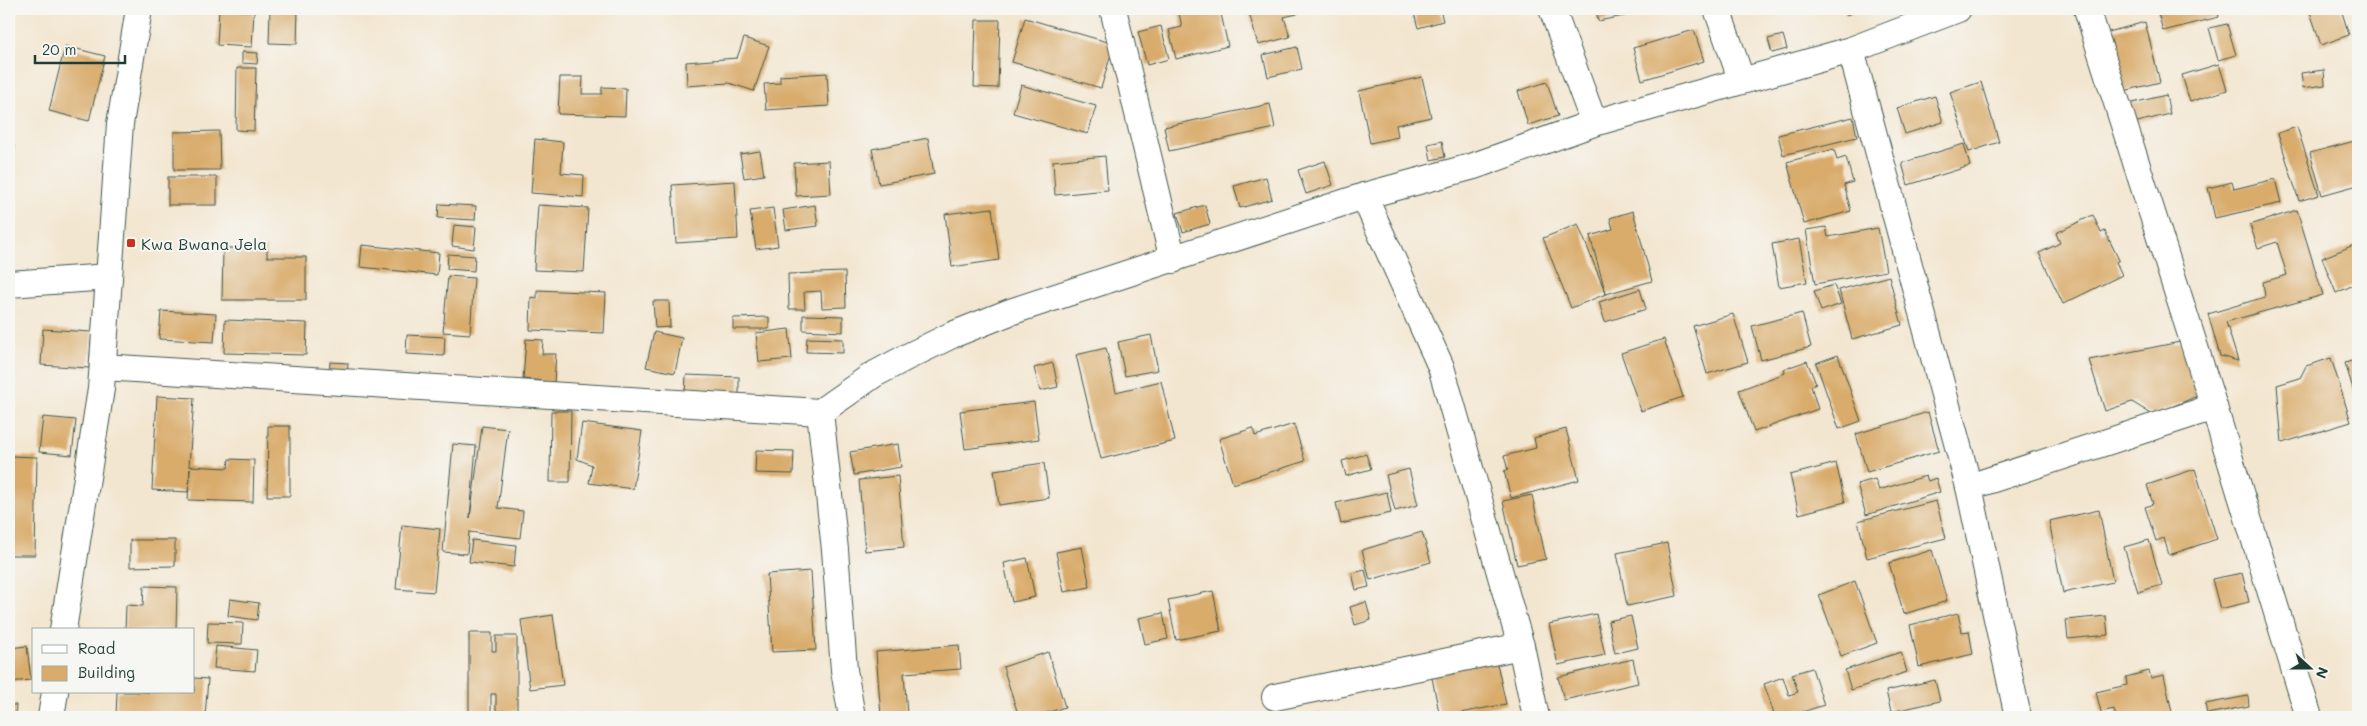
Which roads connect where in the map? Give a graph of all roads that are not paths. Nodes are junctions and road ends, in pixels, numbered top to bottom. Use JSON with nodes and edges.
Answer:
{"nodes":[{"id":1,"x":138,"y":9,"type":"edge"},
{"id":2,"x":1112,"y":9,"type":"edge"},
{"id":3,"x":1552,"y":9,"type":"edge"},
{"id":4,"x":1717,"y":9,"type":"edge"},
{"id":5,"x":1958,"y":9,"type":"edge"},
{"id":6,"x":2087,"y":9,"type":"edge"},
{"id":7,"x":1851,"y":50,"type":"junction"},
{"id":8,"x":1741,"y":79,"type":"junction"},
{"id":9,"x":1594,"y":123,"type":"junction"},
{"id":10,"x":1364,"y":196,"type":"junction"},
{"id":11,"x":1173,"y":260,"type":"junction"},
{"id":12,"x":109,"y":277,"type":"junction"},
{"id":13,"x":9,"y":284,"type":"edge"},
{"id":14,"x":103,"y":367,"type":"junction"},
{"id":15,"x":2214,"y":407,"type":"junction"},
{"id":16,"x":820,"y":412,"type":"junction"},
{"id":17,"x":1969,"y":487,"type":"junction"},
{"id":18,"x":63,"y":628,"type":"edge"},
{"id":19,"x":1521,"y":646,"type":"junction"},
{"id":20,"x":55,"y":694,"type":"edge"},
{"id":21,"x":1275,"y":697,"type":"dead end"},
{"id":22,"x":51,"y":717,"type":"edge"},
{"id":23,"x":852,"y":717,"type":"edge"},
{"id":24,"x":1536,"y":717,"type":"edge"},
{"id":25,"x":2018,"y":717,"type":"edge"},
{"id":26,"x":2309,"y":717,"type":"edge"}],
"edges":[{"from":1,"to":12,"type":"street"},
{"from":2,"to":11,"type":"street"},
{"from":3,"to":9,"type":"street"},
{"from":4,"to":8,"type":"street"},
{"from":5,"to":7,"type":"street"},
{"from":6,"to":15,"type":"street"},
{"from":7,"to":8,"type":"street"},
{"from":7,"to":17,"type":"street"},
{"from":8,"to":9,"type":"street"},
{"from":9,"to":10,"type":"street"},
{"from":10,"to":11,"type":"street"},
{"from":10,"to":19,"type":"street"},
{"from":11,"to":16,"type":"street"},
{"from":12,"to":13,"type":"street"},
{"from":12,"to":14,"type":"street"},
{"from":14,"to":16,"type":"street"},
{"from":14,"to":18,"type":"street"},
{"from":15,"to":17,"type":"street"},
{"from":15,"to":26,"type":"street"},
{"from":16,"to":23,"type":"street"},
{"from":17,"to":25,"type":"street"},
{"from":19,"to":21,"type":"street"},
{"from":19,"to":24,"type":"street"},
{"from":20,"to":22,"type":"street"}]}
